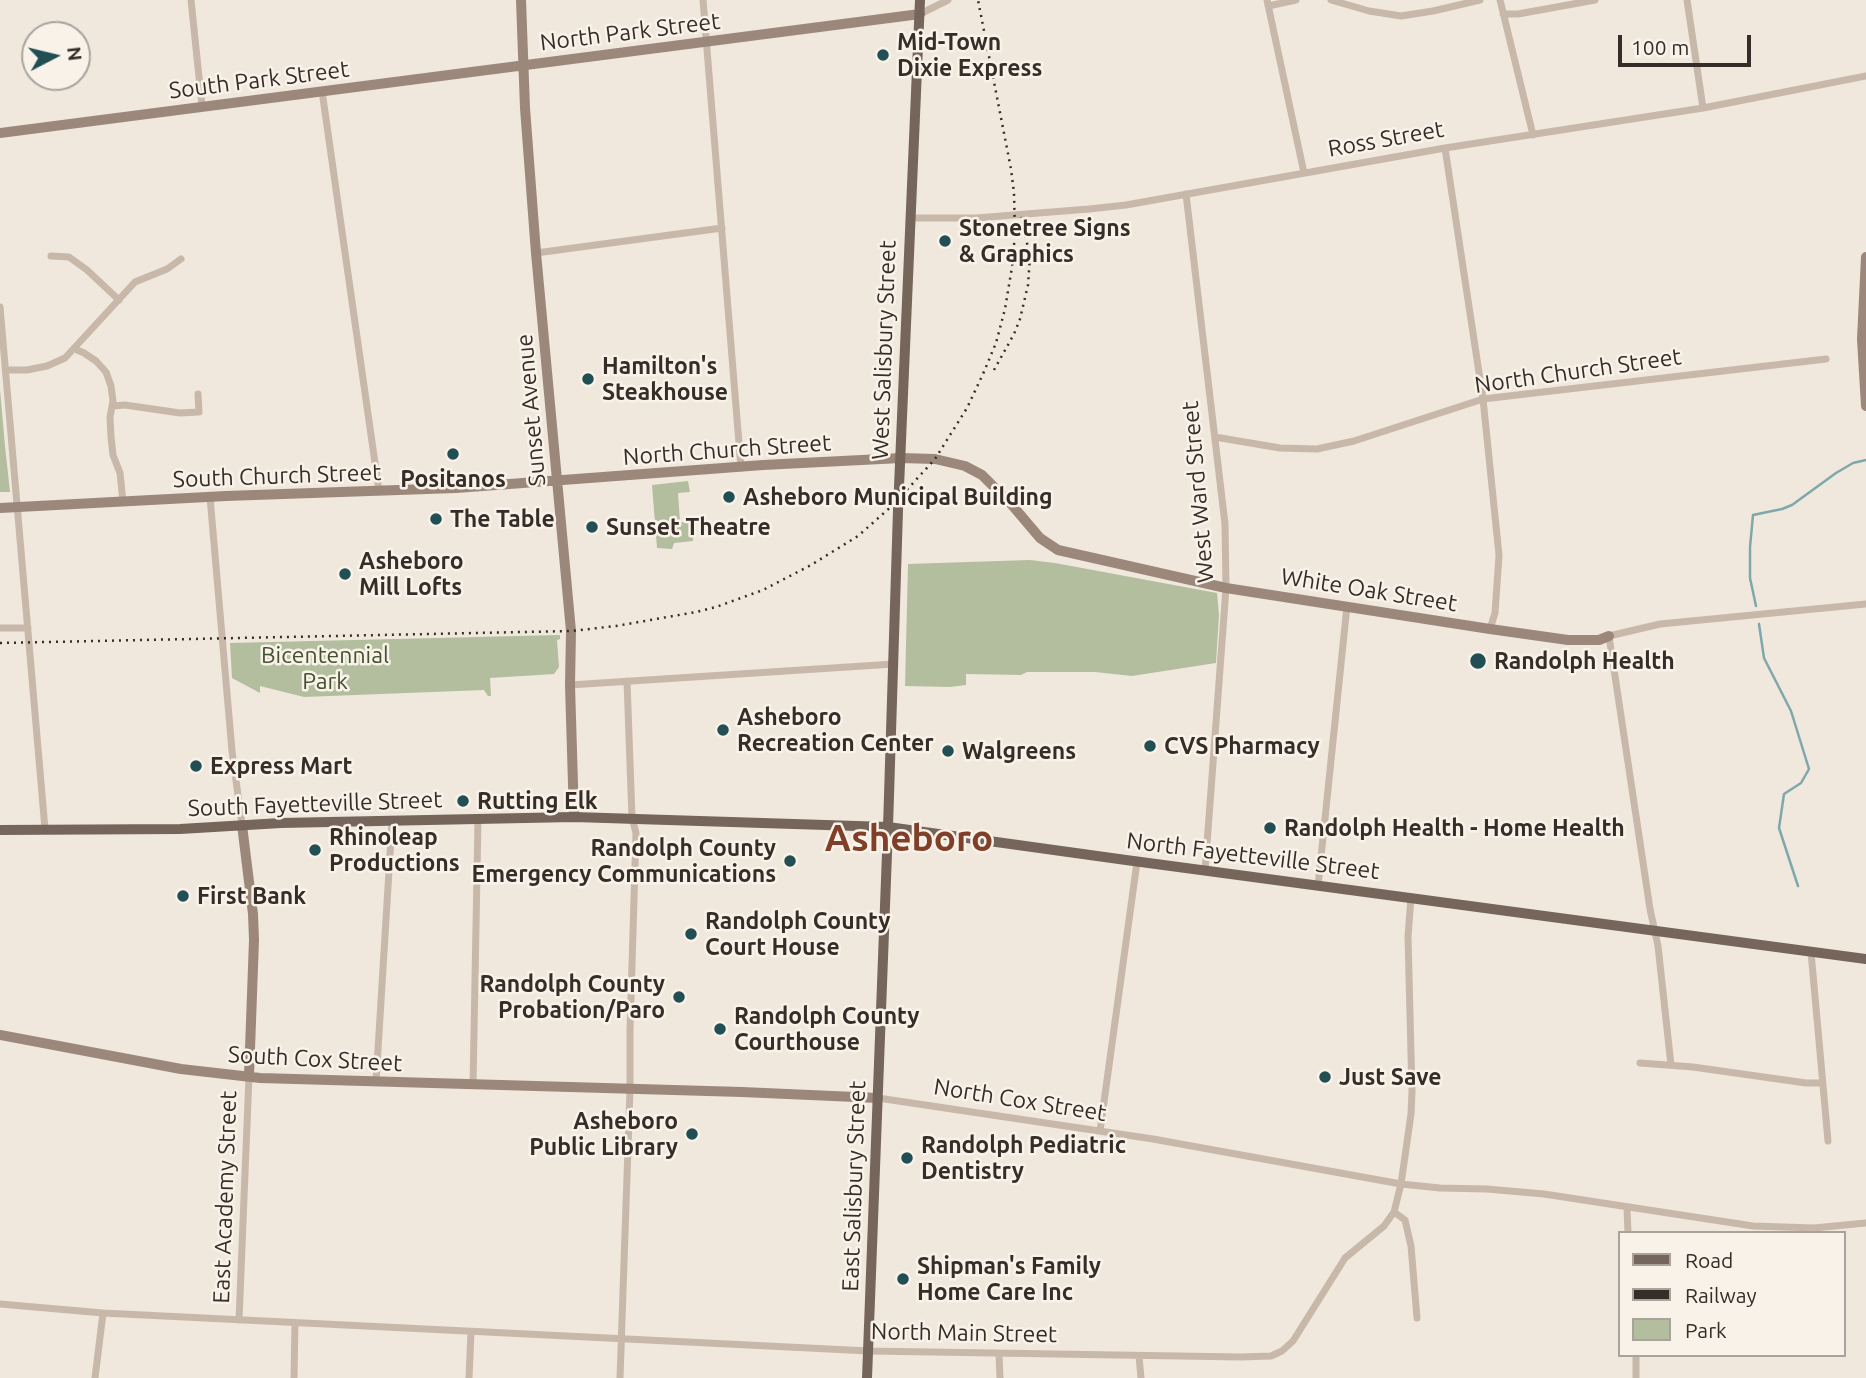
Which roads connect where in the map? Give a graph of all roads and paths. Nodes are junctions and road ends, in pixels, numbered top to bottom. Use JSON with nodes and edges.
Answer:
{"nodes":[{"id":1,"x":191,"y":0,"type":"edge"},
{"id":2,"x":521,"y":0,"type":"edge"},
{"id":3,"x":703,"y":0,"type":"edge"},
{"id":4,"x":920,"y":0,"type":"edge"},
{"id":5,"x":948,"y":0,"type":"edge"},
{"id":6,"x":1297,"y":0,"type":"edge"},
{"id":7,"x":1331,"y":0,"type":"edge"},
{"id":8,"x":1480,"y":0,"type":"edge"},
{"id":9,"x":1500,"y":0,"type":"edge"},
{"id":10,"x":1595,"y":0,"type":"edge"},
{"id":11,"x":1687,"y":0,"type":"edge"},
{"id":12,"x":1268,"y":3,"type":"edge"},
{"id":13,"x":1503,"y":14,"type":"junction"},
{"id":14,"x":920,"y":15,"type":"junction"},
{"id":15,"x":707,"y":41,"type":"junction"},
{"id":16,"x":523,"y":65,"type":"junction"},
{"id":17,"x":1866,"y":76,"type":"edge"},
{"id":18,"x":322,"y":91,"type":"junction"},
{"id":19,"x":202,"y":106,"type":"junction"},
{"id":20,"x":1703,"y":108,"type":"junction"},
{"id":21,"x":0,"y":133,"type":"edge"},
{"id":22,"x":1533,"y":135,"type":"junction"},
{"id":23,"x":1445,"y":148,"type":"junction"},
{"id":24,"x":1304,"y":173,"type":"junction"},
{"id":25,"x":1186,"y":194,"type":"junction"},
{"id":26,"x":910,"y":218,"type":"junction"},
{"id":27,"x":722,"y":228,"type":"junction"},
{"id":28,"x":536,"y":253,"type":"junction"},
{"id":29,"x":51,"y":256,"type":"dead end"},
{"id":30,"x":1866,"y":257,"type":"edge"},
{"id":31,"x":181,"y":259,"type":"dead end"},
{"id":32,"x":119,"y":300,"type":"junction"},
{"id":33,"x":0,"y":307,"type":"edge"},
{"id":34,"x":75,"y":349,"type":"junction"},
{"id":35,"x":1826,"y":359,"type":"dead end"},
{"id":36,"x":5,"y":370,"type":"junction"},
{"id":37,"x":198,"y":394,"type":"dead end"},
{"id":38,"x":1483,"y":399,"type":"junction"},
{"id":39,"x":113,"y":406,"type":"junction"},
{"id":40,"x":1866,"y":406,"type":"edge"},
{"id":41,"x":1215,"y":437,"type":"junction"},
{"id":42,"x":901,"y":458,"type":"junction"},
{"id":43,"x":741,"y":468,"type":"junction"},
{"id":44,"x":556,"y":481,"type":"junction"},
{"id":45,"x":379,"y":491,"type":"junction"},
{"id":46,"x":210,"y":497,"type":"junction"},
{"id":47,"x":123,"y":502,"type":"junction"},
{"id":48,"x":0,"y":508,"type":"edge"},
{"id":49,"x":17,"y":508,"type":"junction"},
{"id":50,"x":1226,"y":588,"type":"junction"},
{"id":51,"x":1866,"y":604,"type":"edge"},
{"id":52,"x":1347,"y":606,"type":"junction"},
{"id":53,"x":0,"y":628,"type":"edge"},
{"id":54,"x":28,"y":628,"type":"junction"},
{"id":55,"x":1490,"y":629,"type":"junction"},
{"id":56,"x":1609,"y":636,"type":"junction"},
{"id":57,"x":894,"y":664,"type":"junction"},
{"id":58,"x":627,"y":681,"type":"junction"},
{"id":59,"x":570,"y":685,"type":"junction"},
{"id":60,"x":574,"y":817,"type":"junction"},
{"id":61,"x":632,"y":818,"type":"junction"},
{"id":62,"x":478,"y":820,"type":"junction"},
{"id":63,"x":392,"y":822,"type":"junction"},
{"id":64,"x":242,"y":825,"type":"junction"},
{"id":65,"x":888,"y":827,"type":"junction"},
{"id":66,"x":46,"y":829,"type":"junction"},
{"id":67,"x":0,"y":830,"type":"edge"},
{"id":68,"x":1137,"y":862,"type":"junction"},
{"id":69,"x":1205,"y":871,"type":"junction"},
{"id":70,"x":1318,"y":886,"type":"junction"},
{"id":71,"x":1411,"y":897,"type":"junction"},
{"id":72,"x":1655,"y":929,"type":"junction"},
{"id":73,"x":1811,"y":952,"type":"junction"},
{"id":74,"x":1866,"y":959,"type":"edge"},
{"id":75,"x":0,"y":1035,"type":"edge"},
{"id":76,"x":1640,"y":1063,"type":"dead end"},
{"id":77,"x":1671,"y":1065,"type":"junction"},
{"id":78,"x":249,"y":1076,"type":"junction"},
{"id":79,"x":376,"y":1082,"type":"junction"},
{"id":80,"x":1822,"y":1083,"type":"junction"},
{"id":81,"x":473,"y":1085,"type":"junction"},
{"id":82,"x":630,"y":1090,"type":"junction"},
{"id":83,"x":878,"y":1098,"type":"junction"},
{"id":84,"x":1100,"y":1131,"type":"junction"},
{"id":85,"x":1828,"y":1142,"type":"dead end"},
{"id":86,"x":1401,"y":1184,"type":"junction"},
{"id":87,"x":1627,"y":1208,"type":"junction"},
{"id":88,"x":1394,"y":1212,"type":"junction"},
{"id":89,"x":1866,"y":1223,"type":"edge"},
{"id":90,"x":1628,"y":1231,"type":"edge"},
{"id":91,"x":0,"y":1304,"type":"edge"},
{"id":92,"x":103,"y":1313,"type":"junction"},
{"id":93,"x":1417,"y":1318,"type":"dead end"},
{"id":94,"x":239,"y":1320,"type":"junction"},
{"id":95,"x":295,"y":1323,"type":"junction"},
{"id":96,"x":471,"y":1332,"type":"junction"},
{"id":97,"x":621,"y":1339,"type":"junction"},
{"id":98,"x":869,"y":1351,"type":"junction"},
{"id":99,"x":999,"y":1354,"type":"junction"},
{"id":100,"x":1139,"y":1356,"type":"junction"},
{"id":101,"x":1636,"y":1357,"type":"edge"},
{"id":102,"x":95,"y":1378,"type":"edge"},
{"id":103,"x":294,"y":1378,"type":"edge"},
{"id":104,"x":469,"y":1378,"type":"edge"},
{"id":105,"x":620,"y":1378,"type":"edge"},
{"id":106,"x":867,"y":1378,"type":"edge"},
{"id":107,"x":1000,"y":1378,"type":"edge"},
{"id":108,"x":1141,"y":1378,"type":"edge"},
{"id":109,"x":1636,"y":1378,"type":"edge"}],
"edges":[{"from":1,"to":19,"type":"street"},
{"from":2,"to":16,"type":"main road","name":"Sunset Avenue"},
{"from":3,"to":15,"type":"street"},
{"from":4,"to":14,"type":"main road","name":"West Salisbury Street"},
{"from":5,"to":14,"type":"street","name":"North Park Street"},
{"from":6,"to":12,"type":"street"},
{"from":7,"to":8,"type":"street"},
{"from":9,"to":13,"type":"street"},
{"from":10,"to":13,"type":"street"},
{"from":11,"to":20,"type":"street"},
{"from":12,"to":24,"type":"street"},
{"from":13,"to":22,"type":"street"},
{"from":14,"to":15,"type":"main road","name":"North Park Street"},
{"from":14,"to":26,"type":"main road","name":"West Salisbury Street"},
{"from":15,"to":16,"type":"main road","name":"North Park Street"},
{"from":15,"to":27,"type":"street"},
{"from":16,"to":18,"type":"main road","name":"South Park Street"},
{"from":16,"to":28,"type":"main road","name":"Sunset Avenue"},
{"from":17,"to":20,"type":"street","name":"Ross Street"},
{"from":18,"to":19,"type":"main road","name":"South Park Street"},
{"from":18,"to":45,"type":"street"},
{"from":19,"to":21,"type":"main road","name":"South Park Street"},
{"from":20,"to":22,"type":"street","name":"Ross Street"},
{"from":22,"to":23,"type":"street","name":"Ross Street"},
{"from":23,"to":24,"type":"street","name":"Ross Street"},
{"from":23,"to":38,"type":"street"},
{"from":24,"to":25,"type":"street","name":"Ross Street"},
{"from":25,"to":26,"type":"street","name":"Ross Street"},
{"from":25,"to":41,"type":"street","name":"West Ward Street"},
{"from":26,"to":42,"type":"main road","name":"West Salisbury Street"},
{"from":27,"to":28,"type":"street"},
{"from":27,"to":43,"type":"street"},
{"from":28,"to":44,"type":"main road","name":"Sunset Avenue"},
{"from":29,"to":32,"type":"street"},
{"from":30,"to":40,"type":"main road"},
{"from":31,"to":32,"type":"street"},
{"from":32,"to":34,"type":"street"},
{"from":33,"to":36,"type":"street"},
{"from":34,"to":36,"type":"street"},
{"from":34,"to":39,"type":"street"},
{"from":35,"to":38,"type":"street","name":"North Church Street"},
{"from":36,"to":49,"type":"street"},
{"from":37,"to":39,"type":"street"},
{"from":38,"to":41,"type":"street","name":"North Church Street"},
{"from":38,"to":55,"type":"street"},
{"from":39,"to":47,"type":"street"},
{"from":41,"to":50,"type":"street","name":"West Ward Street"},
{"from":42,"to":43,"type":"main road","name":"North Church Street"},
{"from":42,"to":50,"type":"main road","name":"White Oak Street"},
{"from":42,"to":57,"type":"main road","name":"West Salisbury Street"},
{"from":43,"to":44,"type":"main road","name":"North Church Street"},
{"from":44,"to":45,"type":"main road","name":"South Church Street"},
{"from":44,"to":59,"type":"main road","name":"Sunset Avenue"},
{"from":45,"to":46,"type":"main road","name":"South Church Street"},
{"from":46,"to":47,"type":"main road","name":"South Church Street"},
{"from":46,"to":64,"type":"street"},
{"from":47,"to":49,"type":"main road","name":"South Church Street"},
{"from":48,"to":49,"type":"main road","name":"South Church Street"},
{"from":49,"to":54,"type":"street"},
{"from":50,"to":52,"type":"main road","name":"White Oak Street"},
{"from":50,"to":69,"type":"street","name":"West Ward Street"},
{"from":51,"to":56,"type":"street","name":"White Oak Street"},
{"from":52,"to":55,"type":"main road","name":"White Oak Street"},
{"from":52,"to":70,"type":"street"},
{"from":53,"to":54,"type":"street"},
{"from":54,"to":66,"type":"street"},
{"from":55,"to":56,"type":"main road","name":"White Oak Street"},
{"from":56,"to":72,"type":"street"},
{"from":57,"to":58,"type":"street"},
{"from":57,"to":65,"type":"main road","name":"West Salisbury Street"},
{"from":58,"to":59,"type":"street"},
{"from":58,"to":61,"type":"street"},
{"from":59,"to":60,"type":"main road","name":"Sunset Avenue"},
{"from":60,"to":61,"type":"main road","name":"South Fayetteville Street"},
{"from":60,"to":62,"type":"main road","name":"South Fayetteville Street"},
{"from":61,"to":65,"type":"main road","name":"North Fayetteville Street"},
{"from":61,"to":82,"type":"street"},
{"from":62,"to":63,"type":"main road","name":"South Fayetteville Street"},
{"from":62,"to":81,"type":"street"},
{"from":63,"to":64,"type":"main road","name":"South Fayetteville Street"},
{"from":63,"to":79,"type":"street"},
{"from":64,"to":66,"type":"main road","name":"South Fayetteville Street"},
{"from":64,"to":78,"type":"main road","name":"East Academy Street"},
{"from":65,"to":68,"type":"main road","name":"North Fayetteville Street"},
{"from":65,"to":83,"type":"main road","name":"East Salisbury Street"},
{"from":66,"to":67,"type":"main road","name":"South Fayetteville Street"},
{"from":68,"to":69,"type":"main road","name":"North Fayetteville Street"},
{"from":68,"to":84,"type":"street"},
{"from":69,"to":70,"type":"main road","name":"North Fayetteville Street"},
{"from":70,"to":71,"type":"main road","name":"North Fayetteville Street"},
{"from":71,"to":72,"type":"main road","name":"North Fayetteville Street"},
{"from":71,"to":86,"type":"street"},
{"from":72,"to":73,"type":"main road","name":"North Fayetteville Street"},
{"from":72,"to":77,"type":"street"},
{"from":73,"to":74,"type":"main road","name":"North Fayetteville Street"},
{"from":73,"to":80,"type":"street"},
{"from":75,"to":78,"type":"main road","name":"South Cox Street"},
{"from":76,"to":77,"type":"street"},
{"from":77,"to":80,"type":"street"},
{"from":78,"to":79,"type":"main road","name":"South Cox Street"},
{"from":78,"to":94,"type":"street","name":"East Academy Street"},
{"from":79,"to":81,"type":"main road","name":"South Cox Street"},
{"from":80,"to":85,"type":"street"},
{"from":81,"to":82,"type":"main road","name":"South Cox Street"},
{"from":82,"to":83,"type":"main road","name":"North Cox Street"},
{"from":82,"to":97,"type":"street"},
{"from":83,"to":84,"type":"street","name":"North Cox Street"},
{"from":83,"to":98,"type":"main road","name":"East Salisbury Street"},
{"from":84,"to":86,"type":"street","name":"North Cox Street"},
{"from":86,"to":87,"type":"street","name":"North Cox Street"},
{"from":86,"to":88,"type":"street"},
{"from":87,"to":89,"type":"street","name":"North Cox Street"},
{"from":87,"to":90,"type":"street"},
{"from":88,"to":93,"type":"street"},
{"from":88,"to":100,"type":"street","name":"North Main Street"},
{"from":91,"to":92,"type":"street","name":"North Main Street"},
{"from":92,"to":94,"type":"street","name":"North Main Street"},
{"from":92,"to":102,"type":"street"},
{"from":94,"to":95,"type":"street","name":"North Main Street"},
{"from":95,"to":96,"type":"street","name":"North Main Street"},
{"from":95,"to":103,"type":"street"},
{"from":96,"to":97,"type":"street","name":"North Main Street"},
{"from":96,"to":104,"type":"street"},
{"from":97,"to":98,"type":"street","name":"North Main Street"},
{"from":97,"to":105,"type":"street"},
{"from":98,"to":99,"type":"street","name":"North Main Street"},
{"from":98,"to":106,"type":"main road","name":"East Salisbury Street"},
{"from":99,"to":100,"type":"street","name":"North Main Street"},
{"from":99,"to":107,"type":"street"},
{"from":100,"to":108,"type":"street"},
{"from":101,"to":109,"type":"street"}]}
